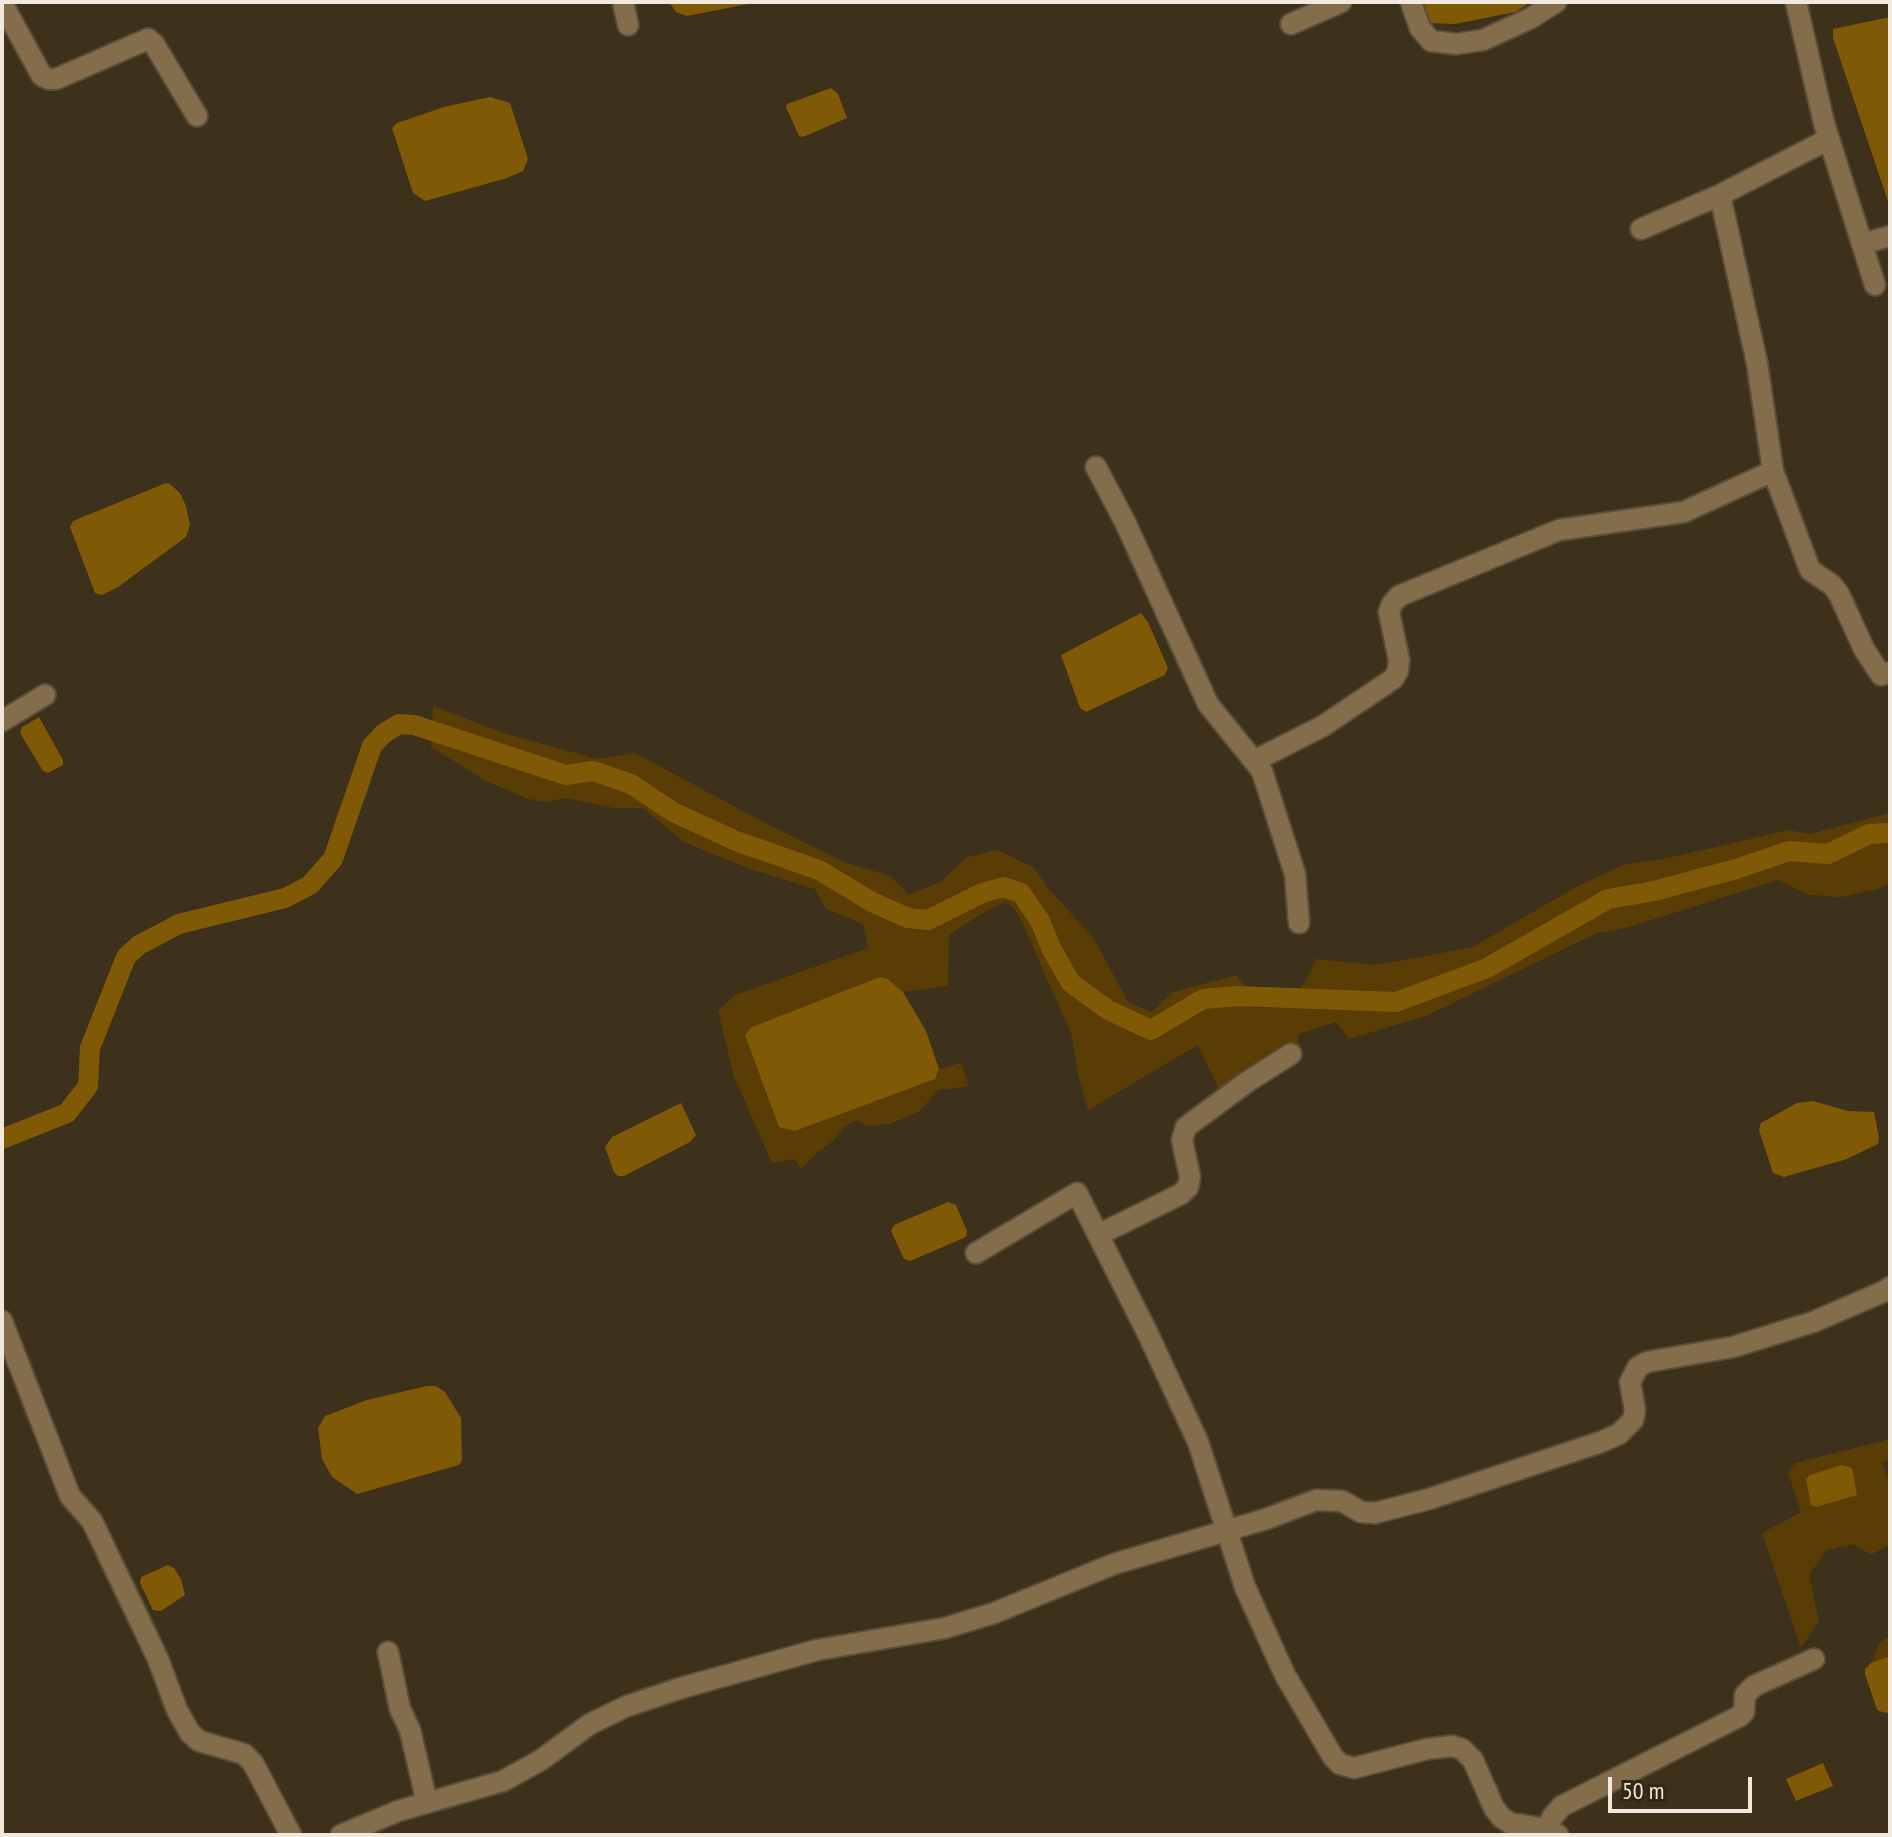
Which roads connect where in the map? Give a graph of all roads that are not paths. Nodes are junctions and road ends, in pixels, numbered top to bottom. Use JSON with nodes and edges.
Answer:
{"nodes":[{"id":1,"x":623,"y":2,"type":"edge"},
{"id":2,"x":1341,"y":2,"type":"edge"},
{"id":3,"x":1411,"y":2,"type":"edge"},
{"id":4,"x":1556,"y":2,"type":"edge"},
{"id":5,"x":1796,"y":2,"type":"edge"},
{"id":6,"x":2,"y":3,"type":"edge"},
{"id":7,"x":1291,"y":24,"type":"dead end"},
{"id":8,"x":628,"y":25,"type":"dead end"},
{"id":9,"x":197,"y":116,"type":"dead end"},
{"id":10,"x":1829,"y":139,"type":"junction"},
{"id":11,"x":1720,"y":195,"type":"junction"},
{"id":12,"x":1641,"y":229,"type":"dead end"},
{"id":13,"x":1890,"y":236,"type":"edge"},
{"id":14,"x":1862,"y":244,"type":"junction"},
{"id":15,"x":1875,"y":285,"type":"dead end"},
{"id":16,"x":1096,"y":467,"type":"dead end"},
{"id":17,"x":1773,"y":471,"type":"junction"},
{"id":18,"x":1890,"y":672,"type":"edge"},
{"id":19,"x":45,"y":695,"type":"dead end"},
{"id":20,"x":2,"y":721,"type":"edge"},
{"id":21,"x":1254,"y":761,"type":"junction"},
{"id":22,"x":1299,"y":923,"type":"dead end"},
{"id":23,"x":1291,"y":1054,"type":"dead end"},
{"id":24,"x":1098,"y":1235,"type":"junction"},
{"id":25,"x":976,"y":1253,"type":"dead end"},
{"id":26,"x":1890,"y":1287,"type":"edge"},
{"id":27,"x":2,"y":1321,"type":"edge"},
{"id":28,"x":1228,"y":1531,"type":"junction"},
{"id":29,"x":388,"y":1652,"type":"dead end"},
{"id":30,"x":1814,"y":1659,"type":"dead end"},
{"id":31,"x":427,"y":1803,"type":"junction"},
{"id":32,"x":1552,"y":1832,"type":"edge"},
{"id":33,"x":291,"y":1835,"type":"edge"},
{"id":34,"x":341,"y":1835,"type":"edge"}],
"edges":[{"from":1,"to":8,"type":"street"},
{"from":2,"to":7,"type":"street"},
{"from":3,"to":4,"type":"street"},
{"from":5,"to":10,"type":"street"},
{"from":6,"to":9,"type":"street"},
{"from":10,"to":11,"type":"street"},
{"from":10,"to":14,"type":"street"},
{"from":11,"to":12,"type":"street"},
{"from":11,"to":17,"type":"street"},
{"from":13,"to":14,"type":"street"},
{"from":14,"to":15,"type":"street"},
{"from":16,"to":21,"type":"street"},
{"from":17,"to":18,"type":"street"},
{"from":17,"to":21,"type":"street"},
{"from":19,"to":20,"type":"street"},
{"from":21,"to":22,"type":"street"},
{"from":23,"to":24,"type":"street"},
{"from":24,"to":25,"type":"street"},
{"from":24,"to":28,"type":"street"},
{"from":26,"to":28,"type":"street"},
{"from":27,"to":33,"type":"street"},
{"from":28,"to":31,"type":"street"},
{"from":28,"to":32,"type":"street"},
{"from":29,"to":31,"type":"street"},
{"from":30,"to":32,"type":"street"},
{"from":31,"to":34,"type":"street"}]}
